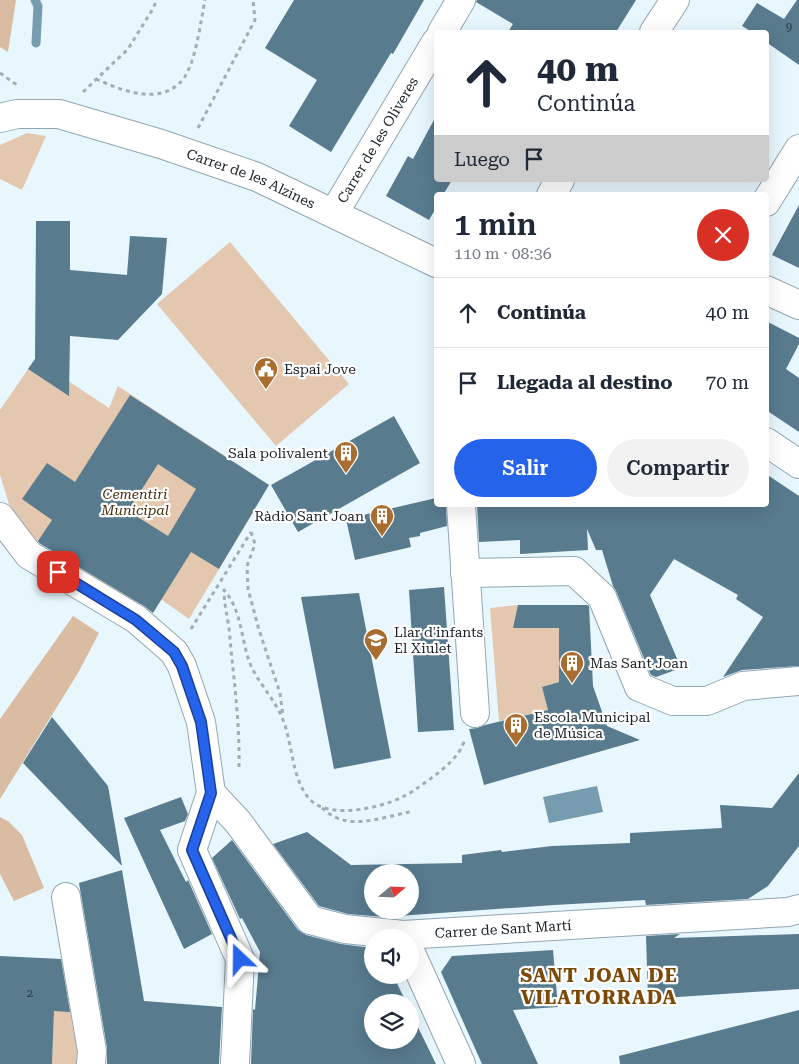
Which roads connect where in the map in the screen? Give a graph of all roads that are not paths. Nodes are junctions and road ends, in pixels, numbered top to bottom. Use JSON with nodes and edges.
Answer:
{"nodes":[{"id":1,"x":461,"y":0,"type":"edge"},
{"id":2,"x":675,"y":0,"type":"edge"},
{"id":3,"x":443,"y":30,"type":"edge"},
{"id":4,"x":655,"y":30,"type":"edge"},
{"id":5,"x":434,"y":45,"type":"edge"},
{"id":6,"x":0,"y":118,"type":"edge"},
{"id":7,"x":799,"y":149,"type":"edge"},
{"id":8,"x":769,"y":197,"type":"edge"},
{"id":9,"x":334,"y":213,"type":"junction"},
{"id":10,"x":434,"y":262,"type":"edge"},
{"id":11,"x":769,"y":291,"type":"edge"},
{"id":12,"x":799,"y":305,"type":"edge"},
{"id":13,"x":769,"y":444,"type":"edge"},
{"id":14,"x":799,"y":464,"type":"edge"},
{"id":15,"x":461,"y":507,"type":"edge"},
{"id":16,"x":0,"y":516,"type":"edge"},
{"id":17,"x":466,"y":573,"type":"junction"},
{"id":18,"x":799,"y":681,"type":"edge"},
{"id":19,"x":475,"y":713,"type":"road end"},
{"id":20,"x":211,"y":793,"type":"junction"},
{"id":21,"x":66,"y":897,"type":"dead end"},
{"id":22,"x":799,"y":909,"type":"edge"},
{"id":23,"x":364,"y":933,"type":"edge"},
{"id":24,"x":419,"y":940,"type":"edge"},
{"id":25,"x":419,"y":970,"type":"edge"},
{"id":26,"x":92,"y":1064,"type":"edge"},
{"id":27,"x":235,"y":1064,"type":"edge"},
{"id":28,"x":461,"y":1064,"type":"edge"}],
"edges":[{"from":1,"to":3,"type":"street"},
{"from":2,"to":4,"type":"street"},
{"from":5,"to":9,"type":"street","name":"Carrer de les Oliveres"},
{"from":6,"to":9,"type":"street","name":"Carrer de les Alzines"},
{"from":7,"to":8,"type":"street"},
{"from":9,"to":10,"type":"street","name":"Carrer de les Alzines"},
{"from":11,"to":12,"type":"street"},
{"from":13,"to":14,"type":"street"},
{"from":15,"to":17,"type":"street"},
{"from":16,"to":20,"type":"street"},
{"from":17,"to":18,"type":"street"},
{"from":17,"to":19,"type":"street"},
{"from":20,"to":23,"type":"street","name":"Carrer de Sant Martí"},
{"from":20,"to":27,"type":"street"},
{"from":21,"to":26,"type":"street"},
{"from":22,"to":24,"type":"street","name":"Carrer de Sant Martí"},
{"from":25,"to":28,"type":"street"}]}
